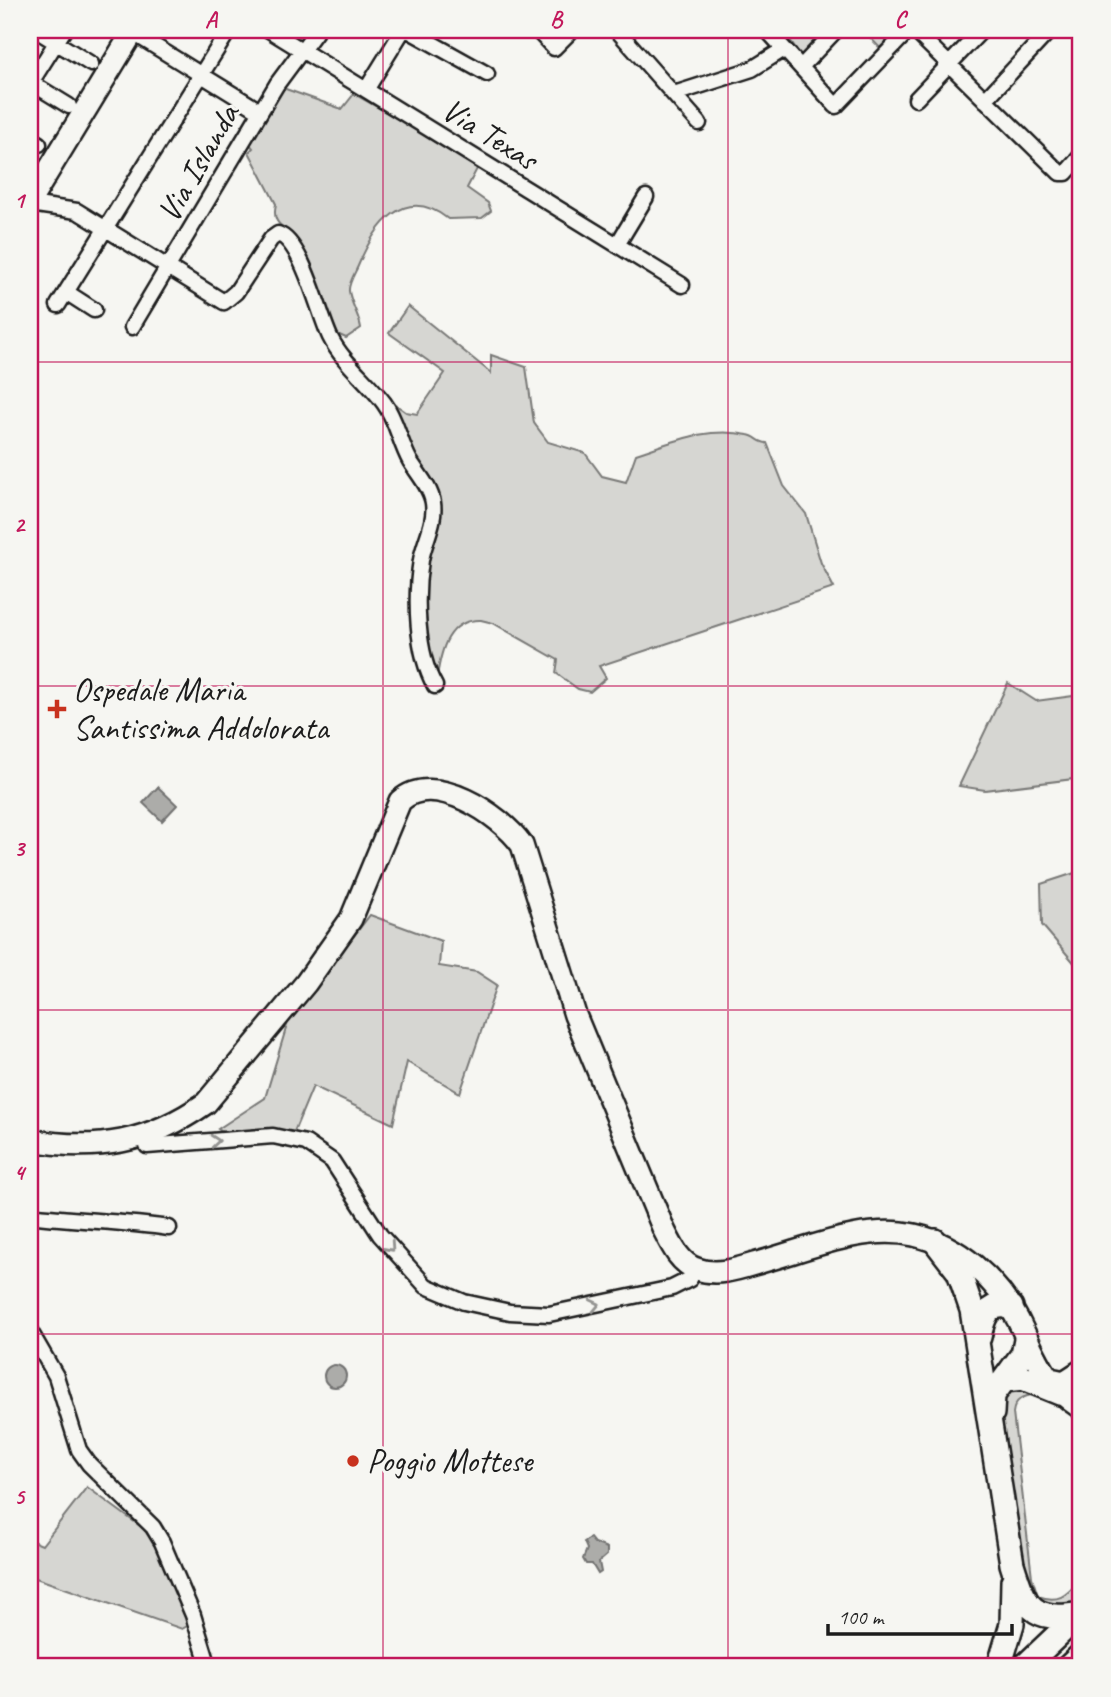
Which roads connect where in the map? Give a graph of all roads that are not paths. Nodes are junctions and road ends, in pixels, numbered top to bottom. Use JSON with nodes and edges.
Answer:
{"nodes":[{"id":1,"x":36,"y":30,"type":"edge"},
{"id":2,"x":229,"y":30,"type":"edge"},
{"id":3,"x":268,"y":30,"type":"edge"},
{"id":4,"x":317,"y":30,"type":"edge"},
{"id":5,"x":405,"y":30,"type":"edge"},
{"id":6,"x":537,"y":30,"type":"edge"},
{"id":7,"x":572,"y":30,"type":"edge"},
{"id":8,"x":617,"y":30,"type":"edge"},
{"id":9,"x":836,"y":30,"type":"edge"},
{"id":10,"x":911,"y":30,"type":"edge"},
{"id":11,"x":982,"y":30,"type":"edge"},
{"id":12,"x":1051,"y":30,"type":"edge"},
{"id":13,"x":133,"y":31,"type":"edge"},
{"id":14,"x":769,"y":31,"type":"edge"},
{"id":15,"x":60,"y":36,"type":"edge"},
{"id":16,"x":784,"y":49,"type":"junction"},
{"id":17,"x":304,"y":51,"type":"junction"},
{"id":18,"x":91,"y":64,"type":"dead end"},
{"id":19,"x":949,"y":64,"type":"junction"},
{"id":20,"x":801,"y":68,"type":"junction"},
{"id":21,"x":487,"y":74,"type":"dead end"},
{"id":22,"x":201,"y":75,"type":"junction"},
{"id":23,"x":30,"y":83,"type":"edge"},
{"id":24,"x":366,"y":90,"type":"junction"},
{"id":25,"x":674,"y":94,"type":"junction"},
{"id":26,"x":916,"y":99,"type":"dead end"},
{"id":27,"x":985,"y":100,"type":"junction"},
{"id":28,"x":69,"y":106,"type":"dead end"},
{"id":29,"x":260,"y":111,"type":"junction"},
{"id":30,"x":699,"y":123,"type":"dead end"},
{"id":31,"x":1081,"y":156,"type":"edge"},
{"id":32,"x":646,"y":197,"type":"dead end"},
{"id":33,"x":30,"y":203,"type":"edge"},
{"id":34,"x":105,"y":229,"type":"junction"},
{"id":35,"x":617,"y":245,"type":"junction"},
{"id":36,"x":168,"y":268,"type":"junction"},
{"id":37,"x":682,"y":285,"type":"dead end"},
{"id":38,"x":66,"y":292,"type":"junction"},
{"id":39,"x":58,"y":305,"type":"dead end"},
{"id":40,"x":94,"y":310,"type":"dead end"},
{"id":41,"x":132,"y":327,"type":"dead end"},
{"id":42,"x":435,"y":686,"type":"dead end"},
{"id":43,"x":306,"y":983,"type":"junction"},
{"id":44,"x":30,"y":1140,"type":"edge"},
{"id":45,"x":147,"y":1146,"type":"junction"},
{"id":46,"x":30,"y":1148,"type":"edge"},
{"id":47,"x":30,"y":1215,"type":"edge"},
{"id":48,"x":169,"y":1228,"type":"dead end"},
{"id":49,"x":935,"y":1241,"type":"junction"},
{"id":50,"x":694,"y":1269,"type":"junction"},
{"id":51,"x":1010,"y":1307,"type":"junction"},
{"id":52,"x":30,"y":1331,"type":"edge"},
{"id":53,"x":1026,"y":1339,"type":"junction"},
{"id":54,"x":978,"y":1345,"type":"junction"},
{"id":55,"x":1081,"y":1372,"type":"edge"},
{"id":56,"x":1004,"y":1380,"type":"junction"},
{"id":57,"x":1068,"y":1395,"type":"edge"},
{"id":58,"x":991,"y":1427,"type":"junction"},
{"id":59,"x":1012,"y":1564,"type":"junction"},
{"id":60,"x":1081,"y":1614,"type":"edge"},
{"id":61,"x":1081,"y":1649,"type":"edge"},
{"id":62,"x":209,"y":1667,"type":"edge"},
{"id":63,"x":999,"y":1667,"type":"edge"},
{"id":64,"x":1024,"y":1667,"type":"edge"},
{"id":65,"x":1062,"y":1667,"type":"edge"}],
"edges":[{"from":1,"to":15,"type":"street"},
{"from":2,"to":22,"type":"street"},
{"from":3,"to":17,"type":"street","name":"Via Texas"},
{"from":4,"to":17,"type":"street","name":"Via Islanda"},
{"from":5,"to":21,"type":"street"},
{"from":5,"to":24,"type":"street"},
{"from":6,"to":7,"type":"street"},
{"from":8,"to":25,"type":"street"},
{"from":9,"to":20,"type":"street"},
{"from":10,"to":19,"type":"street"},
{"from":10,"to":20,"type":"street"},
{"from":11,"to":19,"type":"street"},
{"from":12,"to":27,"type":"street"},
{"from":13,"to":22,"type":"street"},
{"from":13,"to":33,"type":"street"},
{"from":14,"to":16,"type":"street"},
{"from":15,"to":18,"type":"street"},
{"from":15,"to":23,"type":"street"},
{"from":16,"to":20,"type":"street"},
{"from":16,"to":25,"type":"street"},
{"from":17,"to":24,"type":"street","name":"Via Texas"},
{"from":17,"to":29,"type":"street","name":"Via Islanda"},
{"from":19,"to":26,"type":"street"},
{"from":19,"to":27,"type":"street"},
{"from":22,"to":29,"type":"street"},
{"from":22,"to":34,"type":"street"},
{"from":23,"to":28,"type":"street"},
{"from":24,"to":35,"type":"street","name":"Via Texas"},
{"from":25,"to":30,"type":"street"},
{"from":27,"to":31,"type":"street"},
{"from":29,"to":36,"type":"street","name":"Via Islanda"},
{"from":32,"to":35,"type":"street"},
{"from":33,"to":34,"type":"street"},
{"from":34,"to":36,"type":"street"},
{"from":34,"to":38,"type":"street"},
{"from":35,"to":37,"type":"street","name":"Via Texas"},
{"from":36,"to":41,"type":"street","name":"Via Islanda"},
{"from":36,"to":42,"type":"street"},
{"from":38,"to":39,"type":"street"},
{"from":38,"to":40,"type":"street"},
{"from":43,"to":44,"type":"street"},
{"from":43,"to":45,"type":"street"},
{"from":43,"to":50,"type":"street"},
{"from":45,"to":46,"type":"street"},
{"from":45,"to":50,"type":"street","one_way":true},
{"from":47,"to":48,"type":"street"},
{"from":49,"to":50,"type":"street"},
{"from":49,"to":51,"type":"street"},
{"from":49,"to":54,"type":"main road"},
{"from":51,"to":53,"type":"street"},
{"from":51,"to":54,"type":"main road"},
{"from":52,"to":62,"type":"street"},
{"from":53,"to":56,"type":"main road"},
{"from":53,"to":57,"type":"street"},
{"from":54,"to":58,"type":"main road"},
{"from":55,"to":57,"type":"street"},
{"from":55,"to":57,"type":"street"},
{"from":56,"to":57,"type":"main road"},
{"from":56,"to":58,"type":"main road"},
{"from":58,"to":59,"type":"main road"},
{"from":59,"to":60,"type":"main road"},
{"from":59,"to":63,"type":"main road"},
{"from":60,"to":64,"type":"main road"},
{"from":61,"to":65,"type":"street"}]}
